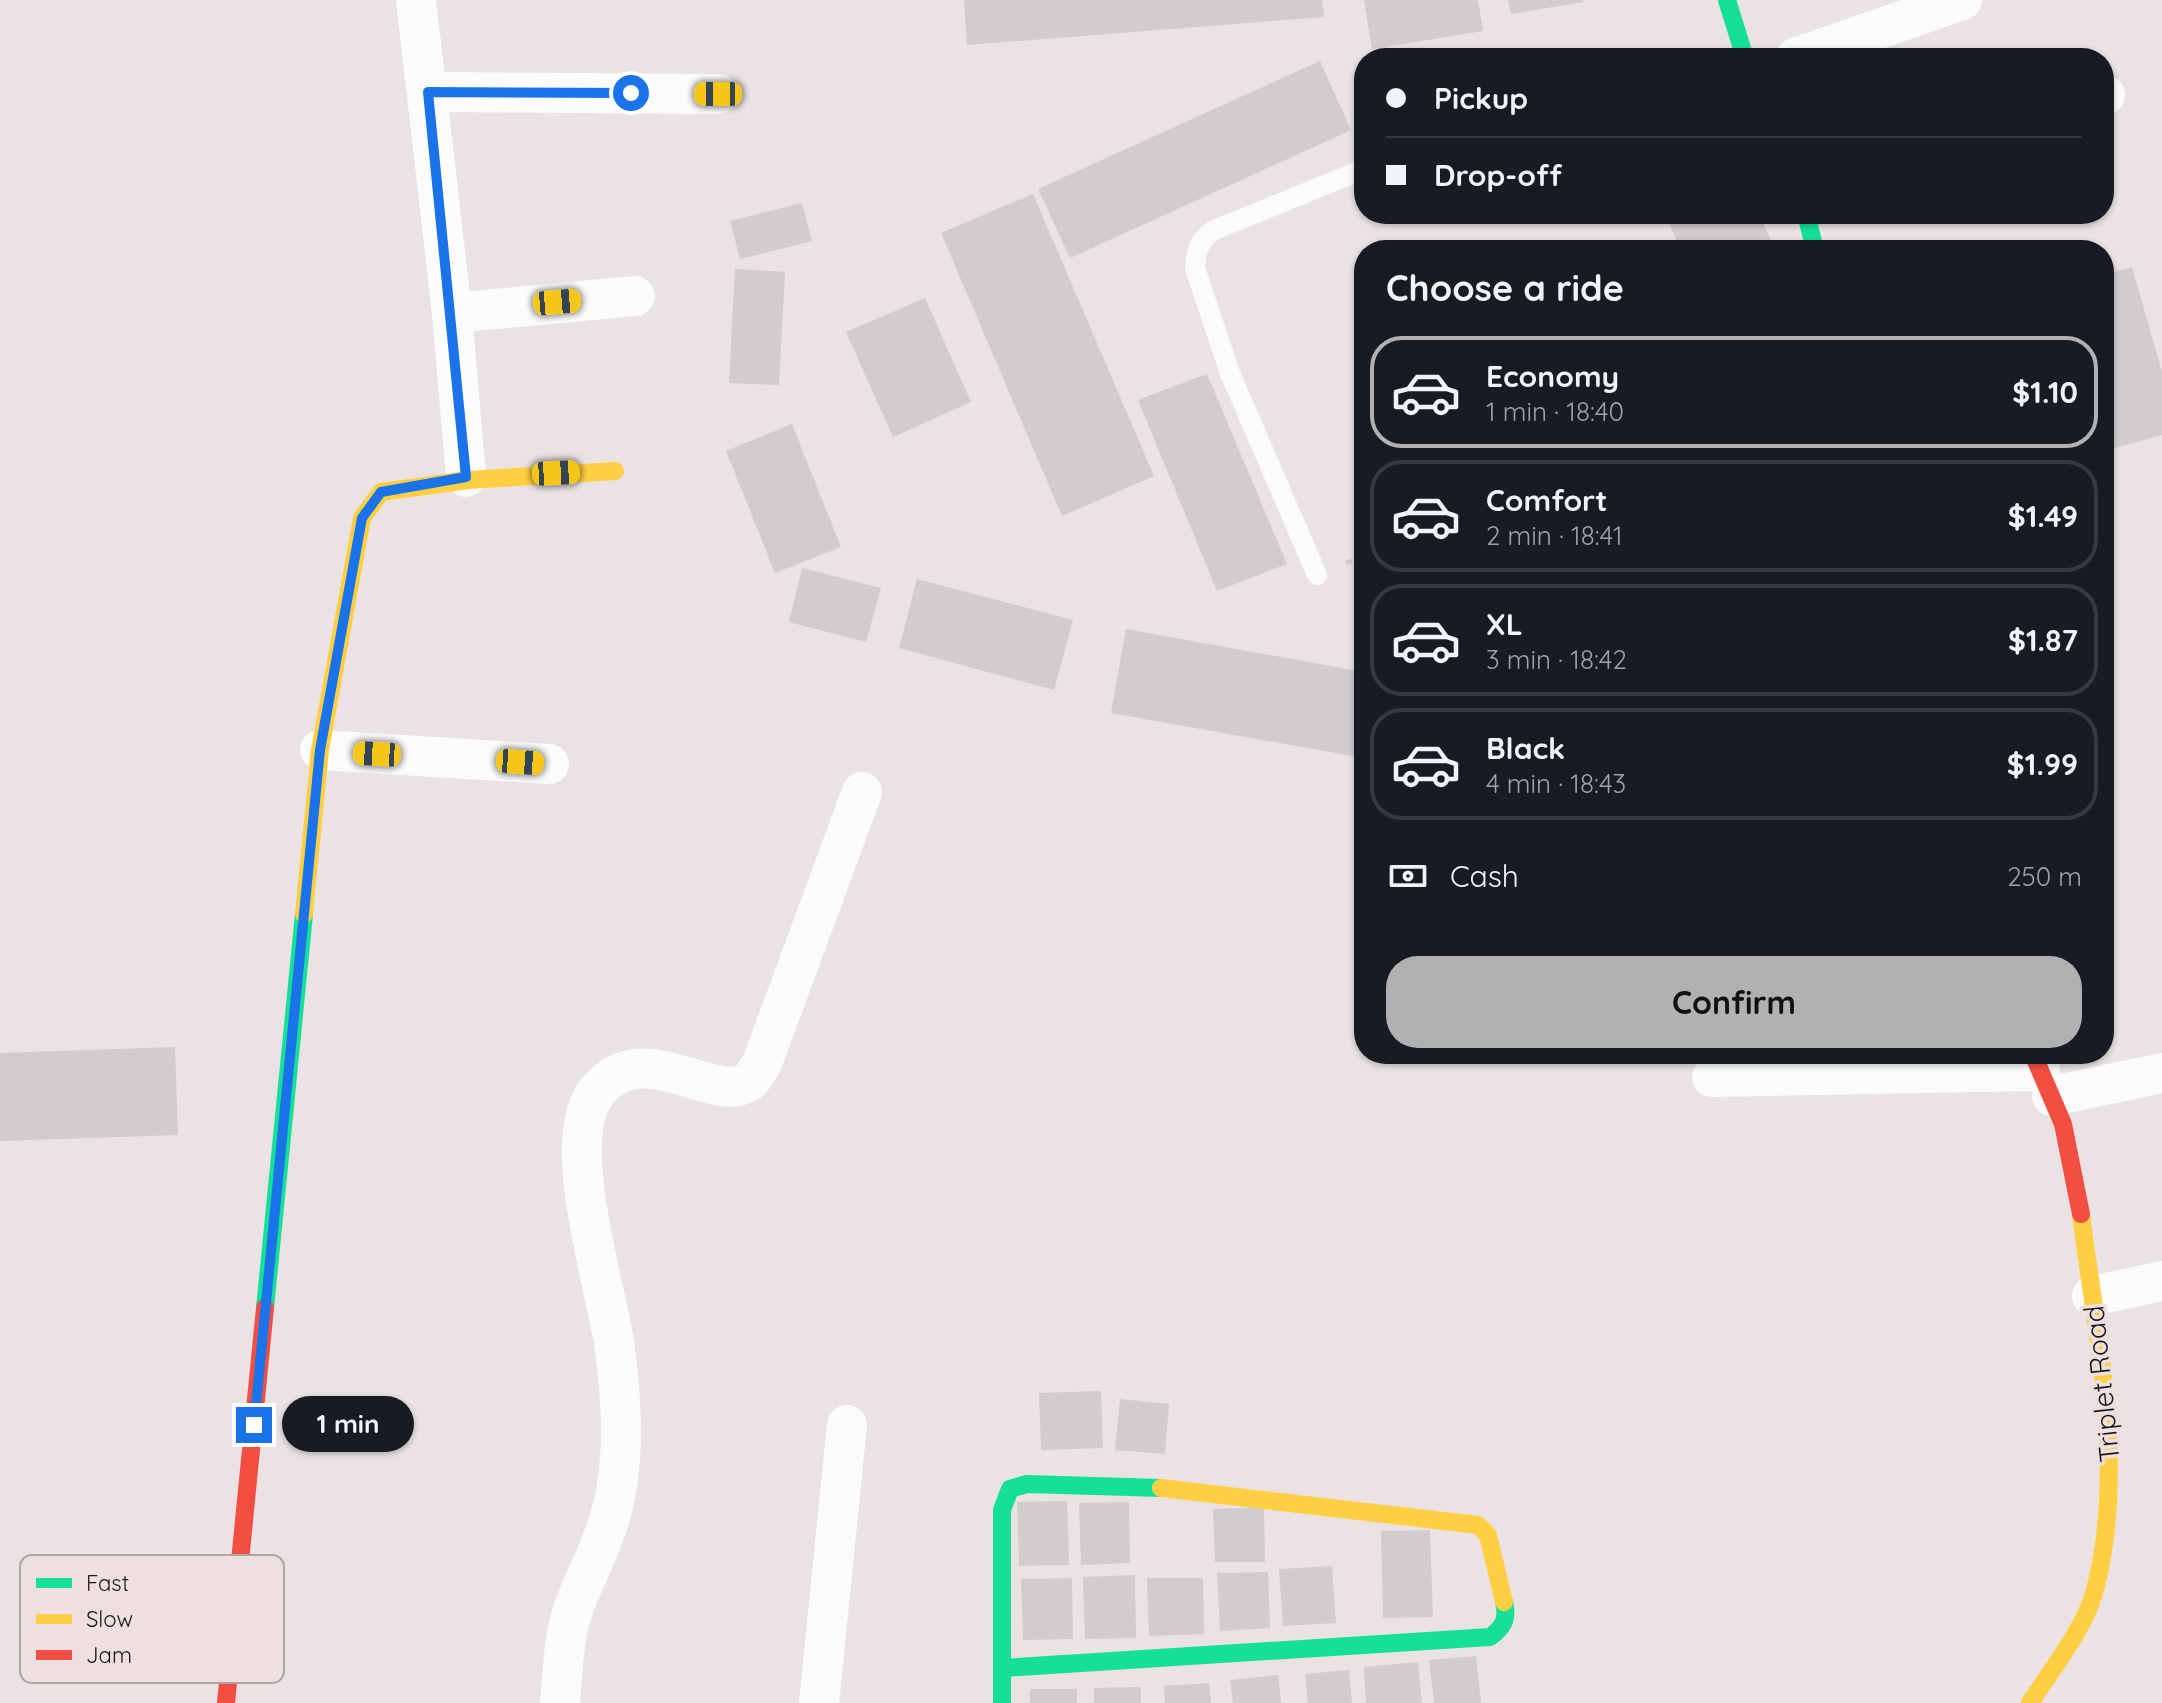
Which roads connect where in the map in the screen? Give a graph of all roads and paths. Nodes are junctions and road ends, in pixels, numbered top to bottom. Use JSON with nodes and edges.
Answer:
{"nodes":[{"id":1,"x":416,"y":0,"type":"edge"},
{"id":2,"x":1727,"y":0,"type":"edge"},
{"id":3,"x":1962,"y":0,"type":"edge"},
{"id":4,"x":1742,"y":48,"type":"edge"},
{"id":5,"x":1824,"y":48,"type":"edge"},
{"id":6,"x":428,"y":92,"type":"junction"},
{"id":7,"x":718,"y":94,"type":"dead end"},
{"id":8,"x":1354,"y":173,"type":"edge"},
{"id":9,"x":635,"y":296,"type":"dead end"},
{"id":10,"x":452,"y":313,"type":"junction"},
{"id":11,"x":615,"y":471,"type":"dead end"},
{"id":12,"x":466,"y":477,"type":"junction"},
{"id":13,"x":1317,"y":575,"type":"dead end"},
{"id":14,"x":320,"y":750,"type":"junction"},
{"id":15,"x":549,"y":764,"type":"dead end"},
{"id":16,"x":862,"y":792,"type":"dead end"},
{"id":17,"x":2042,"y":1073,"type":"edge"},
{"id":18,"x":2162,"y":1073,"type":"edge"},
{"id":19,"x":1712,"y":1077,"type":"dead end"},
{"id":20,"x":2162,"y":1281,"type":"edge"},
{"id":21,"x":2092,"y":1296,"type":"junction"},
{"id":22,"x":847,"y":1425,"type":"dead end"},
{"id":23,"x":241,"y":1555,"type":"edge"},
{"id":24,"x":1002,"y":1668,"type":"junction"},
{"id":25,"x":228,"y":1683,"type":"edge"},
{"id":26,"x":226,"y":1703,"type":"edge"},
{"id":27,"x":560,"y":1703,"type":"edge"},
{"id":28,"x":819,"y":1703,"type":"edge"},
{"id":29,"x":1002,"y":1703,"type":"edge"},
{"id":30,"x":2030,"y":1703,"type":"edge"}],
"edges":[{"from":1,"to":6,"type":"street"},
{"from":2,"to":4,"type":"street"},
{"from":3,"to":5,"type":"street"},
{"from":6,"to":7,"type":"street"},
{"from":6,"to":10,"type":"street"},
{"from":8,"to":13,"type":"lane"},
{"from":9,"to":10,"type":"street"},
{"from":10,"to":12,"type":"street"},
{"from":11,"to":12,"type":"street"},
{"from":12,"to":14,"type":"street"},
{"from":14,"to":15,"type":"street"},
{"from":14,"to":23,"type":"street"},
{"from":16,"to":27,"type":"street"},
{"from":17,"to":18,"type":"street"},
{"from":17,"to":19,"type":"street"},
{"from":17,"to":21,"type":"street","name":"Triplet Road"},
{"from":20,"to":21,"type":"street"},
{"from":21,"to":30,"type":"street","name":"Triplet Road"},
{"from":22,"to":28,"type":"street"},
{"from":24,"to":24,"type":"street"},
{"from":24,"to":29,"type":"street"},
{"from":25,"to":26,"type":"street"}]}
